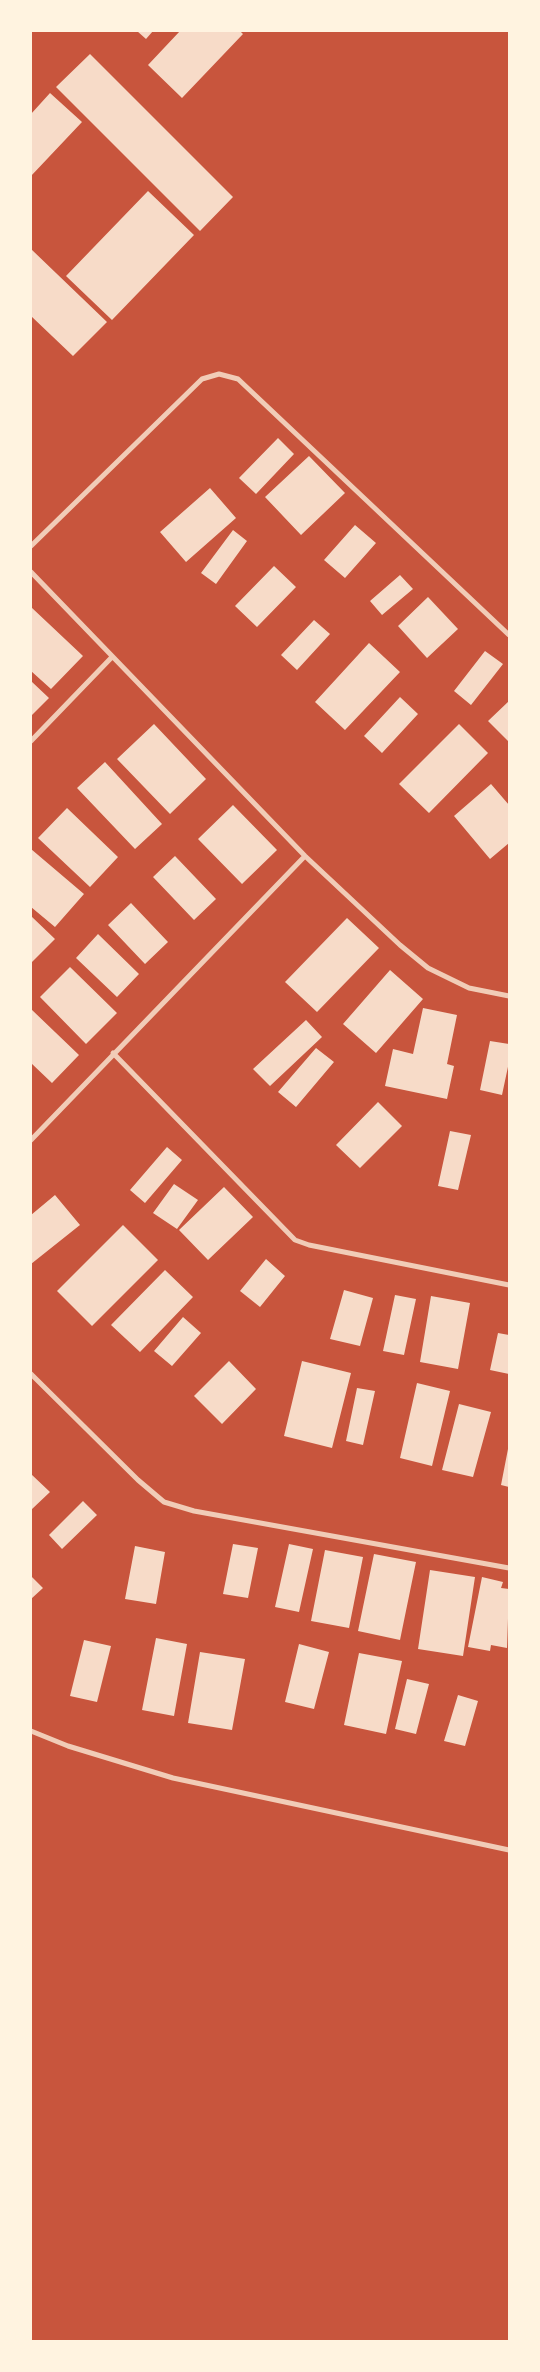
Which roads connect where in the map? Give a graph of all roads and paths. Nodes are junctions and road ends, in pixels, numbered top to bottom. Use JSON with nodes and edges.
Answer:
{"nodes":[{"id":1,"x":31,"y":546,"type":"edge"},
{"id":2,"x":31,"y":572,"type":"edge"},
{"id":3,"x":509,"y":635,"type":"edge"},
{"id":4,"x":112,"y":657,"type":"junction"},
{"id":5,"x":31,"y":741,"type":"edge"},
{"id":6,"x":305,"y":856,"type":"junction"},
{"id":7,"x":509,"y":996,"type":"edge"},
{"id":8,"x":113,"y":1052,"type":"junction"},
{"id":9,"x":31,"y":1140,"type":"edge"},
{"id":10,"x":509,"y":1285,"type":"edge"},
{"id":11,"x":31,"y":1374,"type":"edge"},
{"id":12,"x":509,"y":1568,"type":"edge"},
{"id":13,"x":31,"y":1730,"type":"edge"},
{"id":14,"x":509,"y":1850,"type":"edge"}],
"edges":[{"from":1,"to":3,"type":"street"},
{"from":2,"to":4,"type":"street"},
{"from":4,"to":5,"type":"street"},
{"from":4,"to":6,"type":"street"},
{"from":6,"to":7,"type":"street"},
{"from":6,"to":8,"type":"street"},
{"from":8,"to":9,"type":"street"},
{"from":8,"to":10,"type":"street"},
{"from":11,"to":12,"type":"street"},
{"from":13,"to":14,"type":"street"}]}
